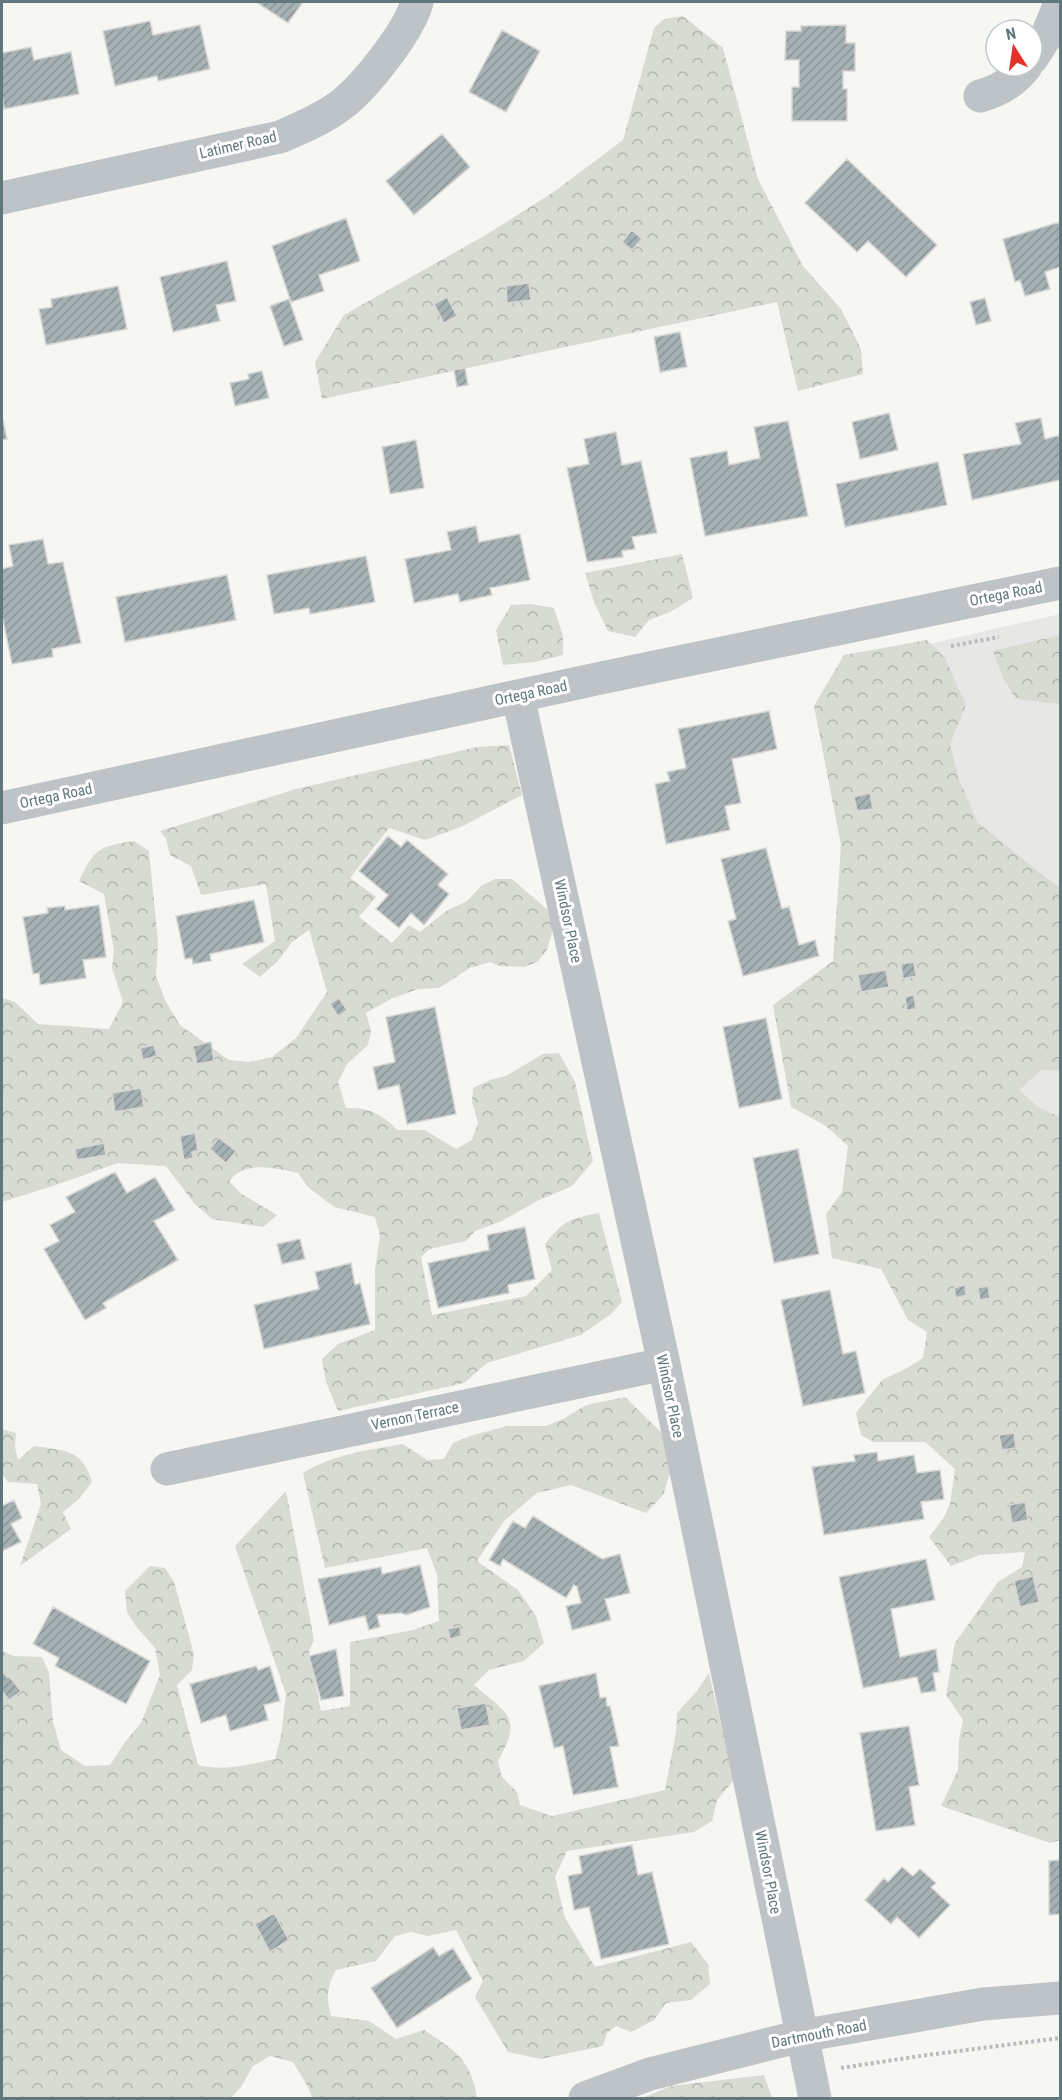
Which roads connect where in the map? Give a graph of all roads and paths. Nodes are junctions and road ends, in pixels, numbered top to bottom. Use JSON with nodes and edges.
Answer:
{"nodes":[{"id":1,"x":417,"y":2,"type":"edge"},
{"id":2,"x":1060,"y":3,"type":"edge"},
{"id":3,"x":1044,"y":39,"type":"edge"},
{"id":4,"x":1016,"y":78,"type":"edge"},
{"id":5,"x":980,"y":96,"type":"dead end"},
{"id":6,"x":2,"y":198,"type":"edge"},
{"id":7,"x":1060,"y":583,"type":"edge"},
{"id":8,"x":999,"y":637,"type":"dead end"},
{"id":9,"x":951,"y":646,"type":"dead end"},
{"id":10,"x":518,"y":696,"type":"junction"},
{"id":11,"x":2,"y":808,"type":"edge"},
{"id":12,"x":664,"y":1364,"type":"junction"},
{"id":13,"x":167,"y":1468,"type":"dead end"},
{"id":14,"x":1060,"y":1998,"type":"edge"},
{"id":15,"x":801,"y":2036,"type":"junction"},
{"id":16,"x":1060,"y":2038,"type":"edge"},
{"id":17,"x":838,"y":2069,"type":"dead end"},
{"id":18,"x":585,"y":2098,"type":"edge"},
{"id":19,"x":815,"y":2098,"type":"edge"}],
"edges":[{"from":1,"to":6,"type":"street","name":"Latimer Road"},
{"from":2,"to":3,"type":"street"},
{"from":4,"to":5,"type":"street"},
{"from":7,"to":10,"type":"street","name":"Ortega Road"},
{"from":8,"to":9,"type":"path"},
{"from":10,"to":11,"type":"street","name":"Ortega Road"},
{"from":10,"to":12,"type":"street","name":"Windsor Place"},
{"from":12,"to":13,"type":"street","name":"Vernon Terrace"},
{"from":12,"to":15,"type":"street","name":"Windsor Place"},
{"from":14,"to":15,"type":"street","name":"Dartmouth Road"},
{"from":15,"to":18,"type":"street","name":"Dartmouth Road"},
{"from":15,"to":19,"type":"street","name":"Windsor Place"},
{"from":16,"to":17,"type":"path"}]}
